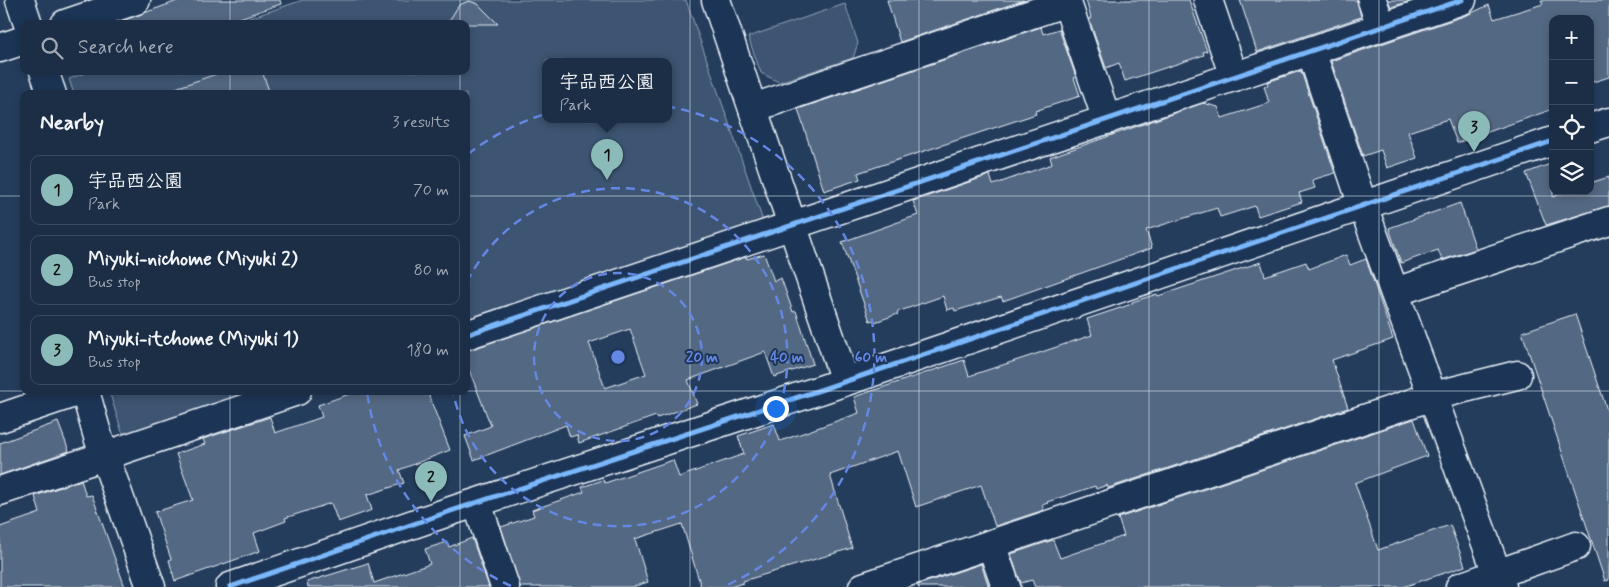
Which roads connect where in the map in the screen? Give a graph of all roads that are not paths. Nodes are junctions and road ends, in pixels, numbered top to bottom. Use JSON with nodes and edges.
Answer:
{"nodes":[{"id":1,"x":20,"y":0,"type":"edge"},
{"id":2,"x":136,"y":0,"type":"edge"},
{"id":3,"x":716,"y":0,"type":"edge"},
{"id":4,"x":1208,"y":0,"type":"edge"},
{"id":5,"x":1372,"y":0,"type":"edge"},
{"id":6,"x":1462,"y":0,"type":"edge"},
{"id":7,"x":1066,"y":1,"type":"edge"},
{"id":8,"x":27,"y":20,"type":"edge"},
{"id":9,"x":78,"y":20,"type":"edge"},
{"id":10,"x":1381,"y":27,"type":"junction"},
{"id":11,"x":20,"y":41,"type":"edge"},
{"id":12,"x":0,"y":48,"type":"edge"},
{"id":13,"x":1311,"y":51,"type":"junction"},
{"id":14,"x":45,"y":75,"type":"edge"},
{"id":15,"x":1234,"y":77,"type":"junction"},
{"id":16,"x":51,"y":90,"type":"edge"},
{"id":17,"x":753,"y":108,"type":"junction"},
{"id":18,"x":1107,"y":120,"type":"junction"},
{"id":19,"x":1609,"y":122,"type":"edge"},
{"id":20,"x":1594,"y":127,"type":"edge"},
{"id":21,"x":1549,"y":142,"type":"edge"},
{"id":22,"x":1363,"y":206,"type":"junction"},
{"id":23,"x":1609,"y":221,"type":"edge"},
{"id":24,"x":794,"y":226,"type":"junction"},
{"id":25,"x":1395,"y":292,"type":"junction"},
{"id":26,"x":470,"y":334,"type":"edge"},
{"id":27,"x":1517,"y":375,"type":"dead end"},
{"id":28,"x":845,"y":381,"type":"junction"},
{"id":29,"x":68,"y":395,"type":"edge"},
{"id":30,"x":86,"y":395,"type":"edge"},
{"id":31,"x":285,"y":395,"type":"edge"},
{"id":32,"x":1433,"y":396,"type":"junction"},
{"id":33,"x":0,"y":418,"type":"edge"},
{"id":34,"x":104,"y":456,"type":"junction"},
{"id":35,"x":0,"y":491,"type":"edge"},
{"id":36,"x":477,"y":503,"type":"junction"},
{"id":37,"x":991,"y":544,"type":"junction"},
{"id":38,"x":1576,"y":546,"type":"dead end"},
{"id":39,"x":1500,"y":581,"type":"edge"},
{"id":40,"x":151,"y":587,"type":"edge"},
{"id":41,"x":230,"y":587,"type":"edge"},
{"id":42,"x":505,"y":587,"type":"edge"},
{"id":43,"x":863,"y":587,"type":"edge"},
{"id":44,"x":1006,"y":587,"type":"edge"},
{"id":45,"x":1460,"y":587,"type":"edge"}],
"edges":[{"from":1,"to":8,"type":"street"},
{"from":2,"to":9,"type":"street"},
{"from":3,"to":17,"type":"street"},
{"from":4,"to":15,"type":"street"},
{"from":5,"to":10,"type":"street"},
{"from":6,"to":10,"type":"street"},
{"from":7,"to":17,"type":"street"},
{"from":7,"to":18,"type":"street"},
{"from":10,"to":13,"type":"street"},
{"from":11,"to":12,"type":"street"},
{"from":13,"to":15,"type":"street"},
{"from":13,"to":22,"type":"street"},
{"from":14,"to":16,"type":"street"},
{"from":15,"to":18,"type":"street"},
{"from":17,"to":24,"type":"street"},
{"from":18,"to":24,"type":"street"},
{"from":19,"to":20,"type":"street"},
{"from":21,"to":22,"type":"street"},
{"from":22,"to":25,"type":"street"},
{"from":22,"to":28,"type":"street"},
{"from":23,"to":25,"type":"street"},
{"from":24,"to":26,"type":"street"},
{"from":24,"to":28,"type":"street"},
{"from":25,"to":32,"type":"street"},
{"from":27,"to":32,"type":"street"},
{"from":28,"to":36,"type":"street"},
{"from":29,"to":33,"type":"street"},
{"from":30,"to":34,"type":"street"},
{"from":31,"to":34,"type":"street"},
{"from":32,"to":37,"type":"street"},
{"from":32,"to":39,"type":"street"},
{"from":34,"to":35,"type":"street"},
{"from":34,"to":40,"type":"street"},
{"from":36,"to":41,"type":"street"},
{"from":36,"to":42,"type":"street"},
{"from":37,"to":43,"type":"street"},
{"from":37,"to":44,"type":"street"},
{"from":38,"to":39,"type":"street"},
{"from":39,"to":45,"type":"street"}]}
